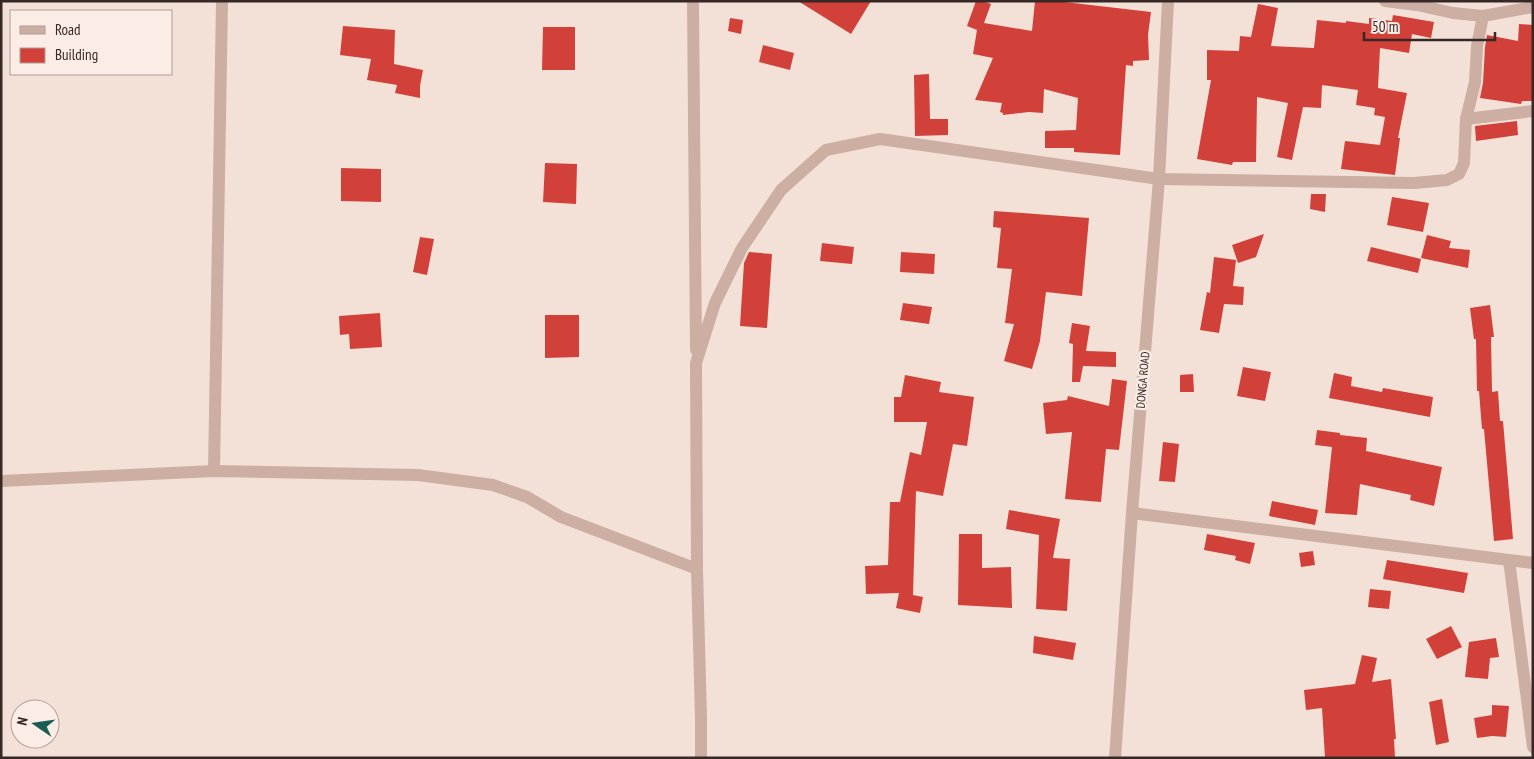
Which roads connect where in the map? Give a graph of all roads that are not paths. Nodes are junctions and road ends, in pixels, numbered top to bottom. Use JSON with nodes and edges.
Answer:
{"nodes":[{"id":1,"x":222,"y":1,"type":"edge"},
{"id":2,"x":693,"y":1,"type":"edge"},
{"id":3,"x":1168,"y":1,"type":"edge"},
{"id":4,"x":1384,"y":1,"type":"edge"},
{"id":5,"x":1533,"y":8,"type":"edge"},
{"id":6,"x":1483,"y":16,"type":"junction"},
{"id":7,"x":1533,"y":111,"type":"edge"},
{"id":8,"x":1466,"y":119,"type":"junction"},
{"id":9,"x":1159,"y":179,"type":"junction"},
{"id":10,"x":696,"y":362,"type":"junction"},
{"id":11,"x":214,"y":472,"type":"junction"},
{"id":12,"x":1,"y":481,"type":"edge"},
{"id":13,"x":1132,"y":512,"type":"junction"},
{"id":14,"x":1509,"y":560,"type":"junction"},
{"id":15,"x":1533,"y":563,"type":"edge"},
{"id":16,"x":697,"y":569,"type":"junction"},
{"id":17,"x":1533,"y":747,"type":"edge"},
{"id":18,"x":700,"y":758,"type":"edge"},
{"id":19,"x":1115,"y":758,"type":"edge"}],
"edges":[{"from":1,"to":11,"type":"street"},
{"from":2,"to":10,"type":"street"},
{"from":3,"to":9,"type":"street","name":"DONGA ROAD"},
{"from":4,"to":6,"type":"street"},
{"from":5,"to":6,"type":"street"},
{"from":6,"to":8,"type":"street"},
{"from":7,"to":8,"type":"street"},
{"from":8,"to":9,"type":"street"},
{"from":9,"to":10,"type":"street"},
{"from":9,"to":13,"type":"street","name":"DONGA ROAD"},
{"from":10,"to":16,"type":"street"},
{"from":11,"to":12,"type":"street"},
{"from":11,"to":16,"type":"street"},
{"from":13,"to":14,"type":"street"},
{"from":13,"to":19,"type":"street","name":"DONGA ROAD"},
{"from":14,"to":15,"type":"street"},
{"from":14,"to":17,"type":"street"},
{"from":16,"to":18,"type":"street"}]}
